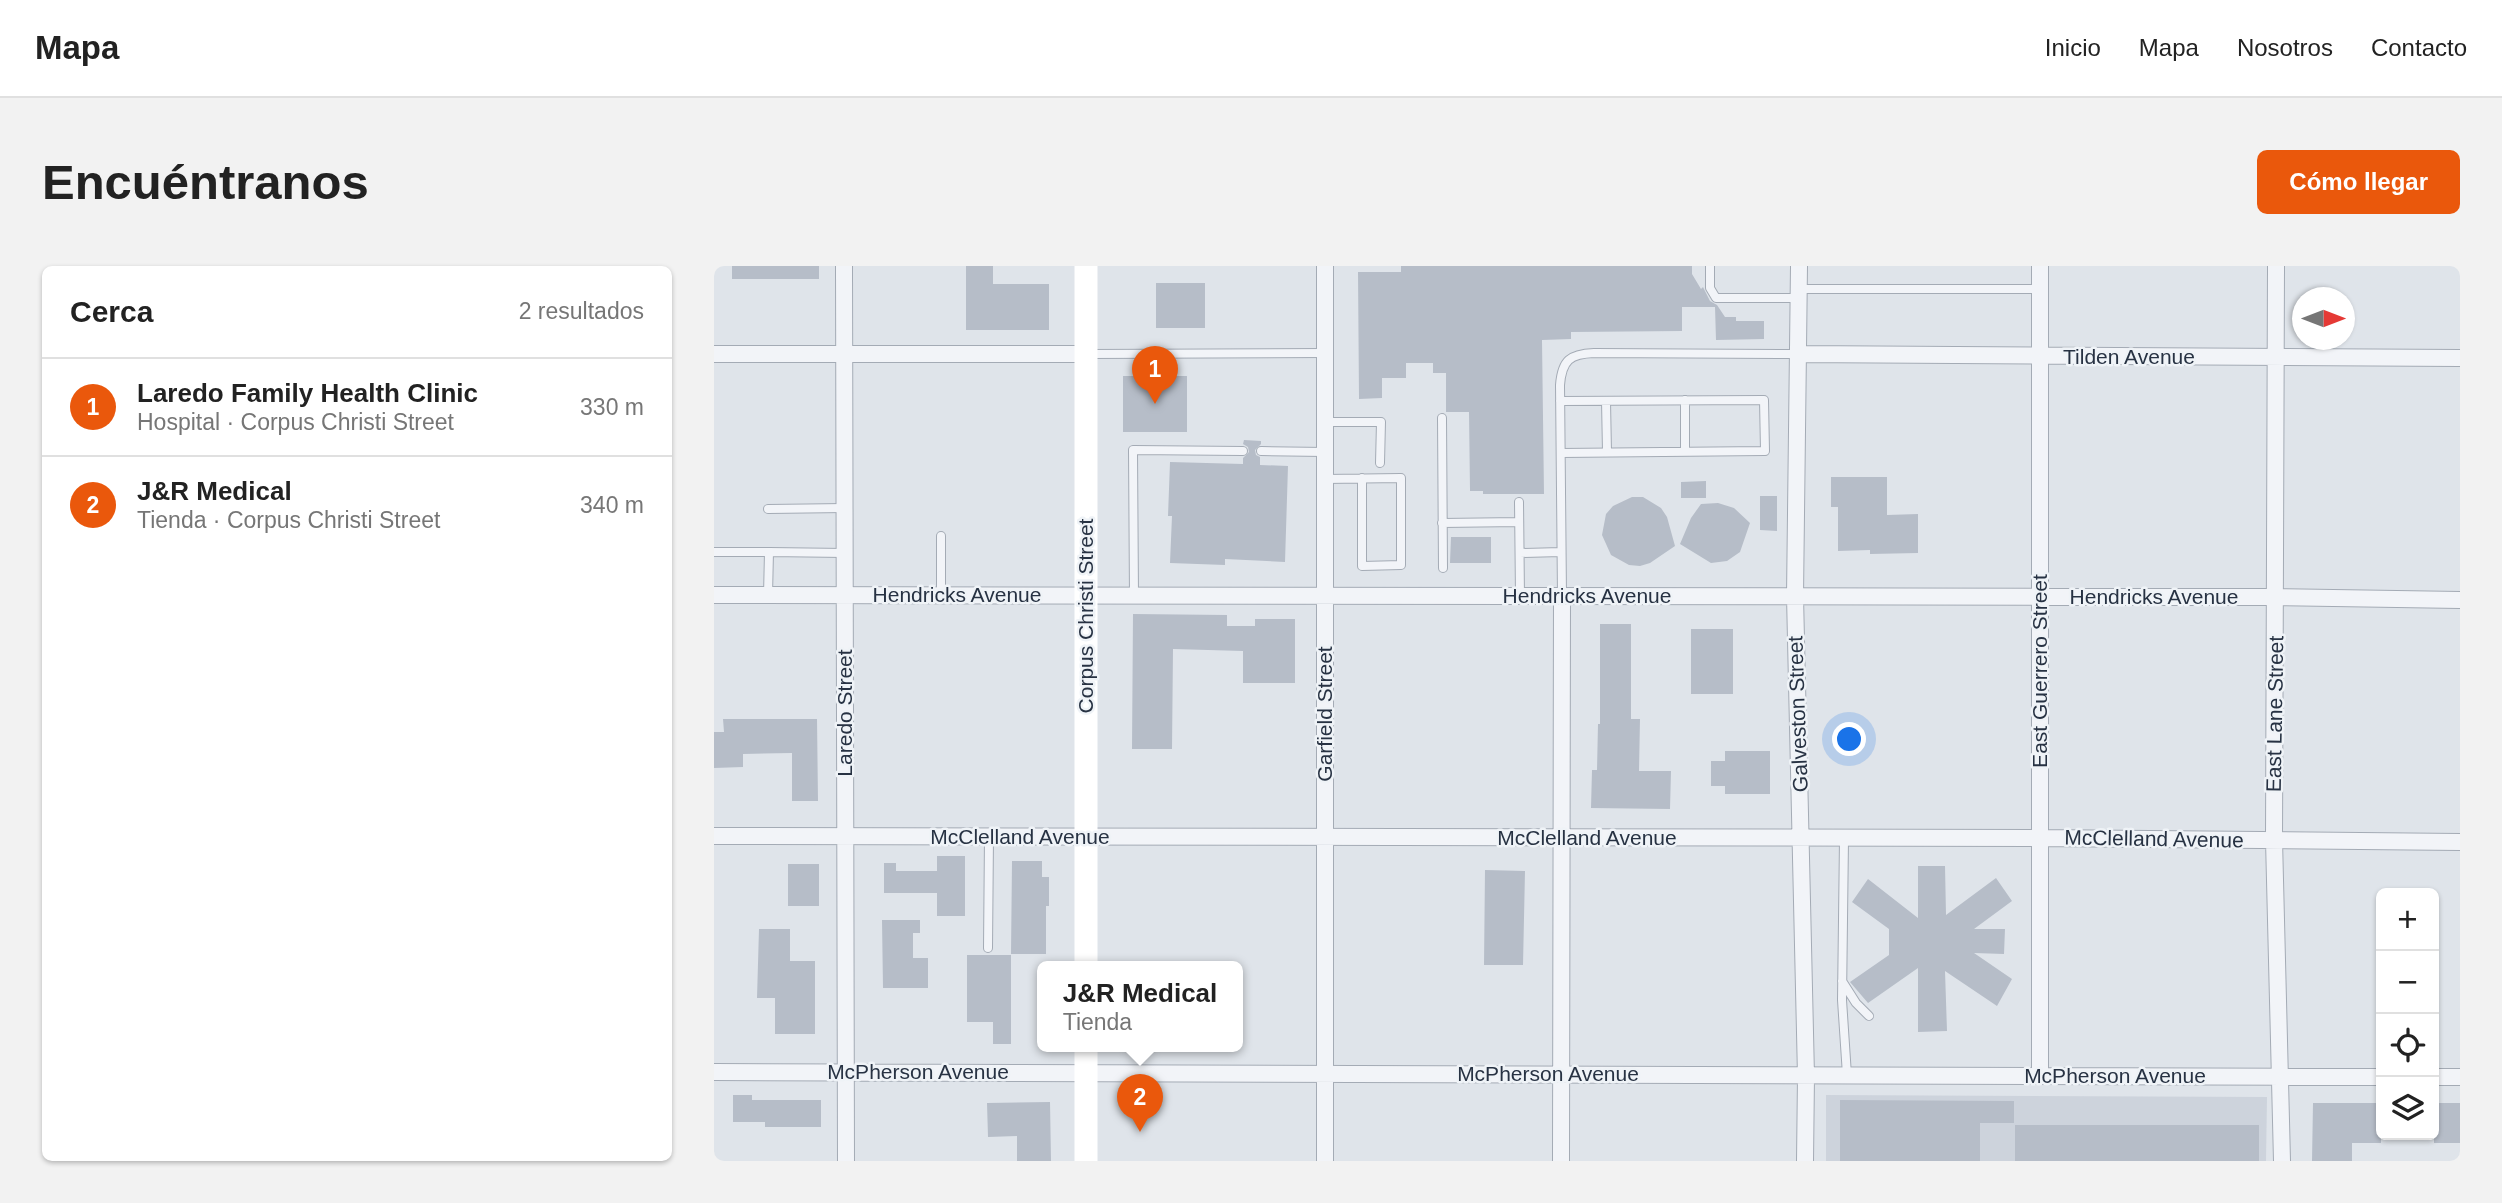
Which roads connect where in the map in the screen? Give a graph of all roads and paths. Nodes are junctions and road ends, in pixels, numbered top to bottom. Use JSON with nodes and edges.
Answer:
{"nodes":[{"id":1,"x":844,"y":266,"type":"edge"},
{"id":2,"x":1086,"y":266,"type":"edge"},
{"id":3,"x":1325,"y":266,"type":"edge"},
{"id":4,"x":1710,"y":266,"type":"edge"},
{"id":5,"x":1799,"y":266,"type":"edge"},
{"id":6,"x":2040,"y":266,"type":"edge"},
{"id":7,"x":2276,"y":266,"type":"edge"},
{"id":8,"x":2040,"y":289,"type":"junction"},
{"id":9,"x":1799,"y":293,"type":"junction"},
{"id":10,"x":1325,"y":353,"type":"junction"},
{"id":11,"x":714,"y":354,"type":"edge"},
{"id":12,"x":844,"y":354,"type":"junction"},
{"id":13,"x":1086,"y":354,"type":"junction"},
{"id":14,"x":1798,"y":354,"type":"junction"},
{"id":15,"x":2040,"y":357,"type":"junction"},
{"id":16,"x":2276,"y":358,"type":"junction"},
{"id":17,"x":2460,"y":358,"type":"edge"},
{"id":18,"x":1685,"y":400,"type":"junction"},
{"id":19,"x":1560,"y":401,"type":"junction"},
{"id":20,"x":1606,"y":401,"type":"junction"},
{"id":21,"x":1442,"y":418,"type":"dead end"},
{"id":22,"x":1325,"y":422,"type":"junction"},
{"id":23,"x":1243,"y":451,"type":"dead end"},
{"id":24,"x":1261,"y":451,"type":"dead end"},
{"id":25,"x":1685,"y":451,"type":"junction"},
{"id":26,"x":1325,"y":452,"type":"junction"},
{"id":27,"x":1607,"y":452,"type":"junction"},
{"id":28,"x":1561,"y":453,"type":"junction"},
{"id":29,"x":1380,"y":463,"type":"dead end"},
{"id":30,"x":1362,"y":478,"type":"junction"},
{"id":31,"x":1325,"y":479,"type":"junction"},
{"id":32,"x":1520,"y":502,"type":"dead end"},
{"id":33,"x":845,"y":508,"type":"junction"},
{"id":34,"x":768,"y":509,"type":"dead end"},
{"id":35,"x":1520,"y":522,"type":"junction"},
{"id":36,"x":1442,"y":523,"type":"junction"},
{"id":37,"x":941,"y":536,"type":"dead end"},
{"id":38,"x":714,"y":552,"type":"edge"},
{"id":39,"x":769,"y":552,"type":"junction"},
{"id":40,"x":1561,"y":552,"type":"junction"},
{"id":41,"x":845,"y":553,"type":"junction"},
{"id":42,"x":1520,"y":553,"type":"junction"},
{"id":43,"x":1443,"y":568,"type":"dead end"},
{"id":44,"x":714,"y":595,"type":"edge"},
{"id":45,"x":768,"y":595,"type":"junction"},
{"id":46,"x":845,"y":595,"type":"junction"},
{"id":47,"x":941,"y":595,"type":"junction"},
{"id":48,"x":1086,"y":595,"type":"junction"},
{"id":49,"x":1133,"y":596,"type":"junction"},
{"id":50,"x":1324,"y":596,"type":"junction"},
{"id":51,"x":1520,"y":596,"type":"junction"},
{"id":52,"x":1562,"y":596,"type":"junction"},
{"id":53,"x":1795,"y":596,"type":"junction"},
{"id":54,"x":2040,"y":597,"type":"junction"},
{"id":55,"x":2277,"y":597,"type":"junction"},
{"id":56,"x":2460,"y":600,"type":"edge"},
{"id":57,"x":714,"y":836,"type":"edge"},
{"id":58,"x":845,"y":837,"type":"junction"},
{"id":59,"x":989,"y":837,"type":"junction"},
{"id":60,"x":1086,"y":837,"type":"junction"},
{"id":61,"x":1325,"y":837,"type":"junction"},
{"id":62,"x":1562,"y":837,"type":"junction"},
{"id":63,"x":2040,"y":838,"type":"junction"},
{"id":64,"x":1801,"y":839,"type":"junction"},
{"id":65,"x":1844,"y":839,"type":"junction"},
{"id":66,"x":2274,"y":840,"type":"junction"},
{"id":67,"x":2460,"y":842,"type":"edge"},
{"id":68,"x":988,"y":948,"type":"dead end"},
{"id":69,"x":1086,"y":961,"type":"edge"},
{"id":70,"x":1842,"y":981,"type":"junction"},
{"id":71,"x":1869,"y":1016,"type":"dead end"},
{"id":72,"x":1086,"y":1052,"type":"edge"},
{"id":73,"x":714,"y":1072,"type":"edge"},
{"id":74,"x":846,"y":1072,"type":"junction"},
{"id":75,"x":1086,"y":1072,"type":"junction"},
{"id":76,"x":1324,"y":1073,"type":"junction"},
{"id":77,"x":1562,"y":1073,"type":"junction"},
{"id":78,"x":1847,"y":1075,"type":"junction"},
{"id":79,"x":1806,"y":1076,"type":"junction"},
{"id":80,"x":2040,"y":1076,"type":"junction"},
{"id":81,"x":2281,"y":1076,"type":"junction"},
{"id":82,"x":2376,"y":1077,"type":"edge"},
{"id":83,"x":2439,"y":1077,"type":"edge"},
{"id":84,"x":2460,"y":1077,"type":"edge"},
{"id":85,"x":846,"y":1161,"type":"edge"},
{"id":86,"x":1086,"y":1161,"type":"edge"},
{"id":87,"x":1325,"y":1161,"type":"edge"},
{"id":88,"x":1562,"y":1161,"type":"edge"},
{"id":89,"x":1805,"y":1161,"type":"edge"},
{"id":90,"x":2282,"y":1161,"type":"edge"}],
"edges":[{"from":1,"to":12,"type":"street","name":"Laredo Street"},
{"from":2,"to":13,"type":"main road","name":"Corpus Christi Street"},
{"from":3,"to":10,"type":"street","name":"Garfield Street"},
{"from":4,"to":9,"type":"lane"},
{"from":5,"to":9,"type":"street","name":"Galveston Street"},
{"from":6,"to":8,"type":"street","name":"East Guerrero Street"},
{"from":7,"to":16,"type":"street","name":"East Lane Street"},
{"from":8,"to":9,"type":"lane"},
{"from":8,"to":15,"type":"street","name":"East Guerrero Street"},
{"from":9,"to":14,"type":"street","name":"Galveston Street"},
{"from":10,"to":13,"type":"lane"},
{"from":10,"to":22,"type":"street","name":"Garfield Street"},
{"from":11,"to":12,"type":"street"},
{"from":12,"to":13,"type":"street"},
{"from":12,"to":33,"type":"street","name":"Laredo Street"},
{"from":13,"to":48,"type":"main road","name":"Corpus Christi Street"},
{"from":14,"to":15,"type":"street","name":"Tilden Avenue"},
{"from":14,"to":19,"type":"lane"},
{"from":14,"to":53,"type":"street","name":"Galveston Street"},
{"from":15,"to":16,"type":"street","name":"Tilden Avenue"},
{"from":15,"to":54,"type":"street","name":"East Guerrero Street"},
{"from":16,"to":17,"type":"street","name":"Tilden Avenue"},
{"from":16,"to":55,"type":"street","name":"East Lane Street"},
{"from":18,"to":20,"type":"lane"},
{"from":18,"to":25,"type":"lane"},
{"from":18,"to":25,"type":"lane"},
{"from":19,"to":20,"type":"lane"},
{"from":19,"to":28,"type":"lane"},
{"from":20,"to":27,"type":"lane"},
{"from":21,"to":36,"type":"lane"},
{"from":22,"to":26,"type":"street","name":"Garfield Street"},
{"from":22,"to":29,"type":"lane"},
{"from":23,"to":49,"type":"lane"},
{"from":24,"to":26,"type":"lane"},
{"from":25,"to":27,"type":"lane"},
{"from":26,"to":31,"type":"street","name":"Garfield Street"},
{"from":27,"to":28,"type":"lane"},
{"from":28,"to":40,"type":"lane"},
{"from":30,"to":30,"type":"lane"},
{"from":30,"to":31,"type":"lane"},
{"from":31,"to":50,"type":"street","name":"Garfield Street"},
{"from":32,"to":35,"type":"lane"},
{"from":33,"to":34,"type":"lane"},
{"from":33,"to":41,"type":"street","name":"Laredo Street"},
{"from":35,"to":36,"type":"lane"},
{"from":35,"to":42,"type":"lane"},
{"from":36,"to":43,"type":"lane"},
{"from":37,"to":47,"type":"lane"},
{"from":38,"to":39,"type":"lane"},
{"from":39,"to":41,"type":"lane"},
{"from":39,"to":45,"type":"lane"},
{"from":40,"to":42,"type":"lane"},
{"from":40,"to":52,"type":"lane"},
{"from":41,"to":46,"type":"street","name":"Laredo Street"},
{"from":42,"to":51,"type":"lane"},
{"from":44,"to":45,"type":"street","name":"Hendricks Avenue"},
{"from":45,"to":46,"type":"street","name":"Hendricks Avenue"},
{"from":46,"to":47,"type":"street","name":"Hendricks Avenue"},
{"from":46,"to":58,"type":"street","name":"Laredo Street"},
{"from":47,"to":48,"type":"street","name":"Hendricks Avenue"},
{"from":48,"to":49,"type":"street","name":"Hendricks Avenue"},
{"from":48,"to":60,"type":"main road","name":"Corpus Christi Street"},
{"from":49,"to":50,"type":"street","name":"Hendricks Avenue"},
{"from":50,"to":51,"type":"street","name":"Hendricks Avenue"},
{"from":50,"to":61,"type":"street","name":"Garfield Street"},
{"from":51,"to":52,"type":"street","name":"Hendricks Avenue"},
{"from":52,"to":53,"type":"street","name":"Hendricks Avenue"},
{"from":52,"to":62,"type":"street"},
{"from":53,"to":54,"type":"street","name":"Hendricks Avenue"},
{"from":53,"to":64,"type":"street","name":"Galveston Street"},
{"from":54,"to":55,"type":"street","name":"Hendricks Avenue"},
{"from":54,"to":63,"type":"street","name":"East Guerrero Street"},
{"from":55,"to":56,"type":"street","name":"Hendricks Avenue"},
{"from":55,"to":66,"type":"street","name":"East Lane Street"},
{"from":57,"to":58,"type":"street","name":"McClelland Avenue"},
{"from":58,"to":59,"type":"street","name":"McClelland Avenue"},
{"from":58,"to":74,"type":"street","name":"Laredo Street"},
{"from":59,"to":60,"type":"street","name":"McClelland Avenue"},
{"from":59,"to":68,"type":"lane"},
{"from":60,"to":61,"type":"street","name":"McClelland Avenue"},
{"from":60,"to":69,"type":"main road","name":"Corpus Christi Street"},
{"from":61,"to":62,"type":"street","name":"McClelland Avenue"},
{"from":61,"to":76,"type":"street","name":"Garfield Street"},
{"from":62,"to":64,"type":"street","name":"McClelland Avenue"},
{"from":62,"to":77,"type":"street"},
{"from":63,"to":65,"type":"street","name":"McClelland Avenue"},
{"from":63,"to":66,"type":"street","name":"McClelland Avenue"},
{"from":63,"to":80,"type":"street","name":"East Guerrero Street"},
{"from":64,"to":65,"type":"street","name":"McClelland Avenue"},
{"from":64,"to":79,"type":"street","name":"Galveston Street"},
{"from":65,"to":70,"type":"lane"},
{"from":66,"to":67,"type":"street","name":"McClelland Avenue"},
{"from":66,"to":81,"type":"street","name":"East Lane Street"},
{"from":70,"to":71,"type":"lane"},
{"from":70,"to":78,"type":"lane"},
{"from":72,"to":75,"type":"main road"},
{"from":73,"to":74,"type":"street","name":"McPherson Avenue"},
{"from":74,"to":75,"type":"street","name":"McPherson Avenue"},
{"from":74,"to":85,"type":"street","name":"Laredo Street"},
{"from":75,"to":76,"type":"street","name":"McPherson Avenue"},
{"from":75,"to":86,"type":"main road"},
{"from":76,"to":77,"type":"street","name":"McPherson Avenue"},
{"from":76,"to":87,"type":"street","name":"Garfield Street"},
{"from":77,"to":79,"type":"street","name":"McPherson Avenue"},
{"from":77,"to":88,"type":"street"},
{"from":78,"to":79,"type":"street","name":"McPherson Avenue"},
{"from":78,"to":80,"type":"street","name":"McPherson Avenue"},
{"from":79,"to":89,"type":"street","name":"Galveston Street"},
{"from":80,"to":81,"type":"street","name":"McPherson Avenue"},
{"from":81,"to":82,"type":"street","name":"McPherson Avenue"},
{"from":81,"to":90,"type":"street","name":"East Lane Street"},
{"from":83,"to":84,"type":"street"}]}
